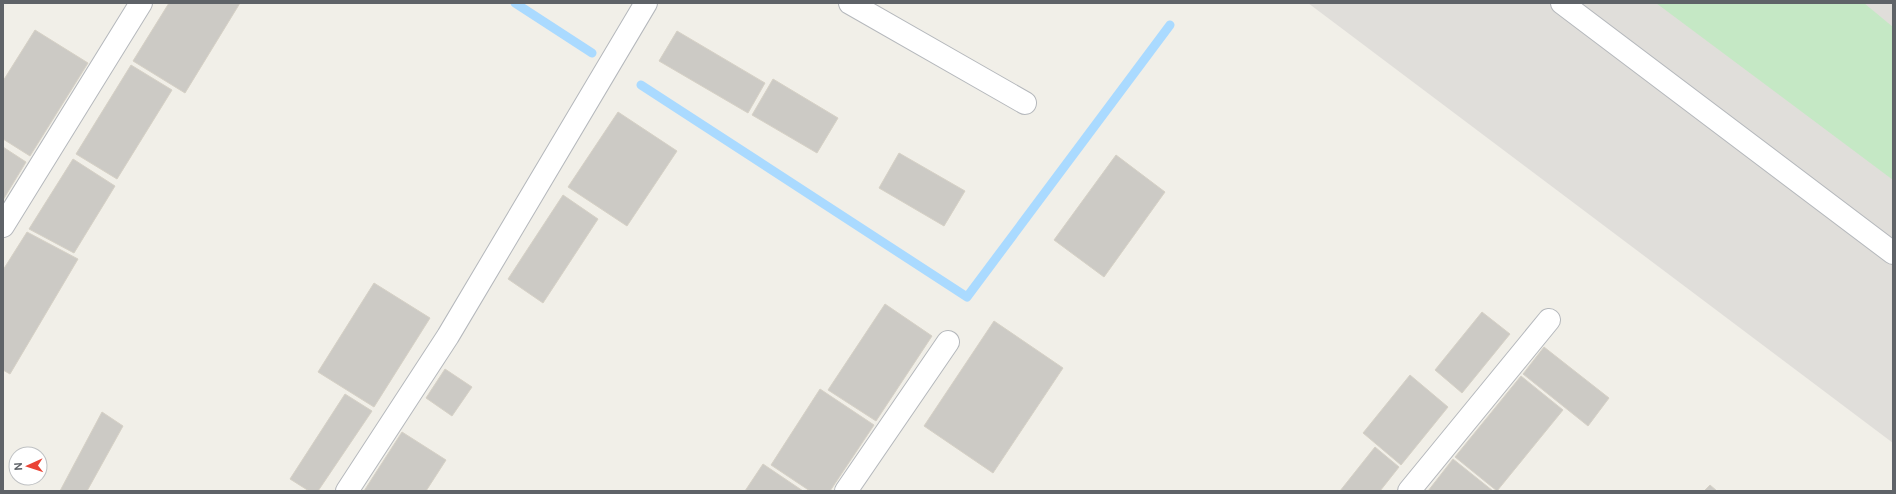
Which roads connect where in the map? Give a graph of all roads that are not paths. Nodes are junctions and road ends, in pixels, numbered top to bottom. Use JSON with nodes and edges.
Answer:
{"nodes":[{"id":1,"x":140,"y":3,"type":"edge"},
{"id":2,"x":646,"y":3,"type":"edge"},
{"id":3,"x":850,"y":3,"type":"edge"},
{"id":4,"x":1562,"y":3,"type":"edge"},
{"id":5,"x":1025,"y":103,"type":"dead end"},
{"id":6,"x":3,"y":226,"type":"edge"},
{"id":7,"x":1893,"y":253,"type":"edge"},
{"id":8,"x":1549,"y":320,"type":"dead end"},
{"id":9,"x":948,"y":342,"type":"dead end"},
{"id":10,"x":347,"y":491,"type":"edge"},
{"id":11,"x":846,"y":491,"type":"edge"},
{"id":12,"x":1409,"y":491,"type":"edge"}],
"edges":[{"from":1,"to":6,"type":"street"},
{"from":2,"to":10,"type":"street"},
{"from":3,"to":5,"type":"street"},
{"from":4,"to":7,"type":"street"},
{"from":8,"to":12,"type":"street"},
{"from":9,"to":11,"type":"street"}]}
